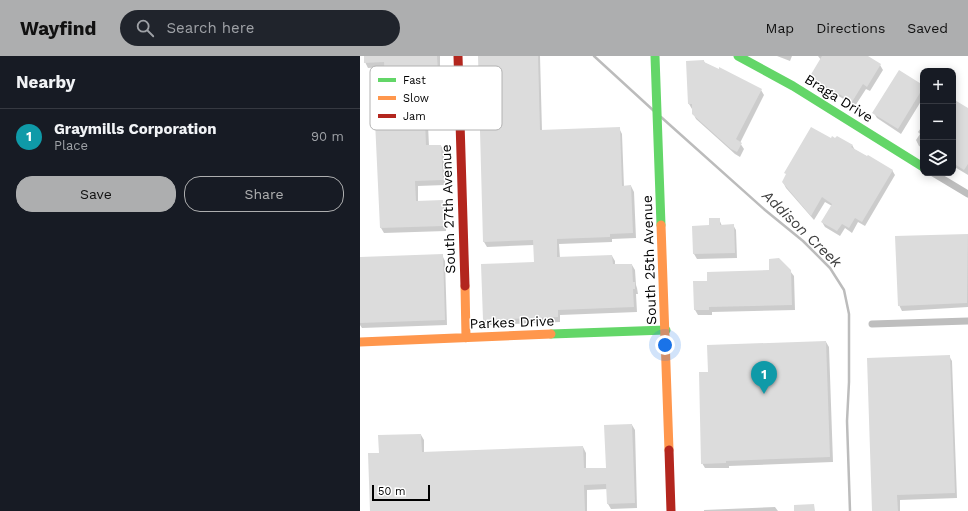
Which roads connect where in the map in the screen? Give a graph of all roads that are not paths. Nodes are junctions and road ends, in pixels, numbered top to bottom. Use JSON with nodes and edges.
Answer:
{"nodes":[{"id":1,"x":458,"y":56,"type":"edge"},
{"id":2,"x":655,"y":56,"type":"edge"},
{"id":3,"x":738,"y":56,"type":"edge"},
{"id":4,"x":458,"y":66,"type":"edge"},
{"id":5,"x":460,"y":130,"type":"edge"},
{"id":6,"x":920,"y":165,"type":"edge"},
{"id":7,"x":938,"y":176,"type":"edge"},
{"id":8,"x":968,"y":194,"type":"edge"},
{"id":9,"x":968,"y":321,"type":"edge"},
{"id":10,"x":872,"y":324,"type":"dead end"},
{"id":11,"x":666,"y":330,"type":"junction"},
{"id":12,"x":466,"y":338,"type":"junction"},
{"id":13,"x":360,"y":342,"type":"edge"},
{"id":14,"x":672,"y":511,"type":"edge"}],
"edges":[{"from":1,"to":4,"type":"street","name":"South 27th Avenue"},
{"from":2,"to":11,"type":"street","name":"South 25th Avenue"},
{"from":3,"to":6,"type":"street","name":"Braga Drive"},
{"from":5,"to":12,"type":"street","name":"South 27th Avenue"},
{"from":7,"to":8,"type":"street"},
{"from":9,"to":10,"type":"street"},
{"from":11,"to":12,"type":"street","name":"Parkes Drive"},
{"from":11,"to":14,"type":"street","name":"South 25th Avenue"},
{"from":12,"to":13,"type":"street","name":"Parkes Drive"}]}
